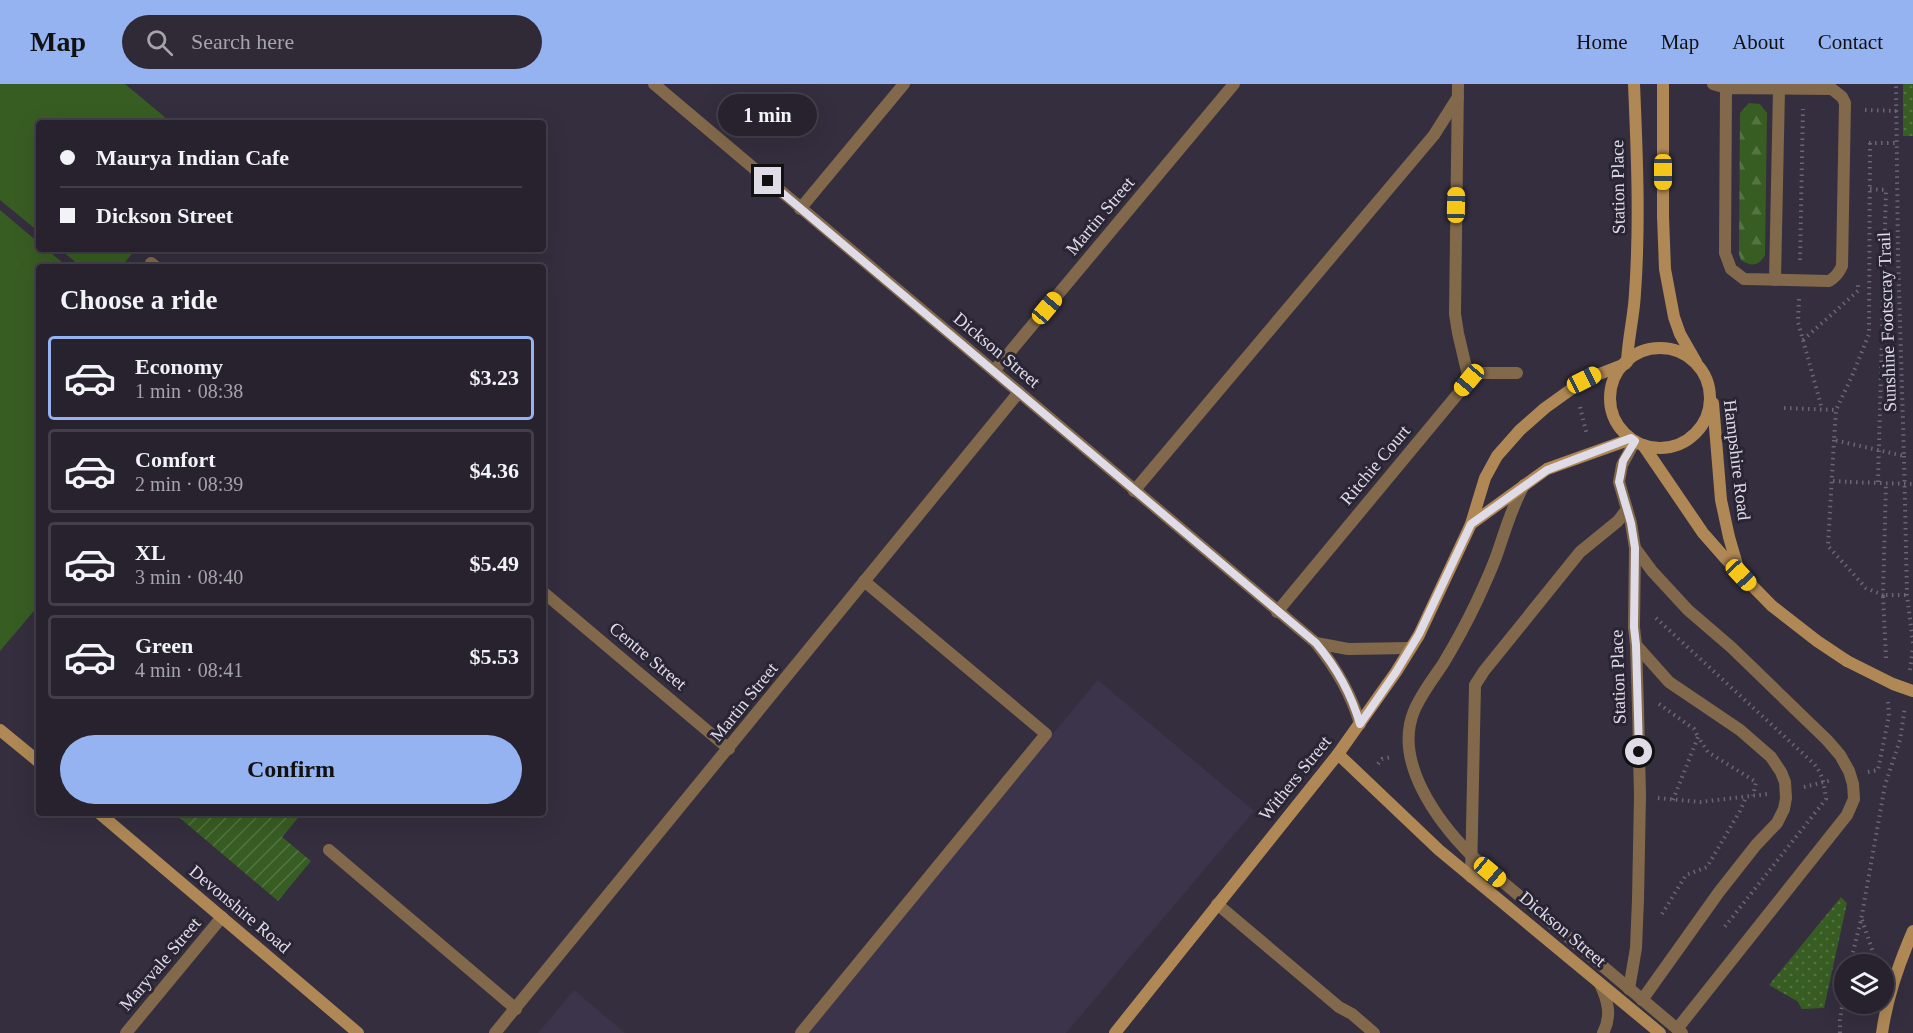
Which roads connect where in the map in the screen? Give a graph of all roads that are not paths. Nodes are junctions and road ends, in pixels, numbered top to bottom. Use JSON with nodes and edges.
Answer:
{"nodes":[{"id":1,"x":654,"y":84,"type":"edge"},
{"id":2,"x":904,"y":84,"type":"edge"},
{"id":3,"x":1234,"y":84,"type":"edge"},
{"id":4,"x":1634,"y":84,"type":"edge"},
{"id":5,"x":1663,"y":84,"type":"edge"},
{"id":6,"x":1713,"y":84,"type":"edge"},
{"id":7,"x":1726,"y":86,"type":"edge"},
{"id":8,"x":1812,"y":87,"type":"edge"},
{"id":9,"x":1779,"y":89,"type":"junction"},
{"id":10,"x":1458,"y":90,"type":"edge"},
{"id":11,"x":800,"y":209,"type":"junction"},
{"id":12,"x":1775,"y":280,"type":"junction"},
{"id":13,"x":1626,"y":363,"type":"junction"},
{"id":14,"x":1700,"y":369,"type":"junction"},
{"id":15,"x":994,"y":371,"type":"junction"},
{"id":16,"x":1517,"y":373,"type":"dead end"},
{"id":17,"x":1469,"y":380,"type":"junction"},
{"id":18,"x":1708,"y":384,"type":"junction"},
{"id":19,"x":1019,"y":392,"type":"junction"},
{"id":20,"x":1636,"y":441,"type":"junction"},
{"id":21,"x":1525,"y":484,"type":"junction"},
{"id":22,"x":1134,"y":491,"type":"junction"},
{"id":23,"x":1627,"y":509,"type":"junction"},
{"id":24,"x":1471,"y":524,"type":"junction"},
{"id":25,"x":1635,"y":548,"type":"junction"},
{"id":26,"x":1741,"y":575,"type":"junction"},
{"id":27,"x":864,"y":581,"type":"junction"},
{"id":28,"x":546,"y":595,"type":"edge"},
{"id":29,"x":1277,"y":612,"type":"junction"},
{"id":30,"x":1316,"y":643,"type":"junction"},
{"id":31,"x":1636,"y":645,"type":"junction"},
{"id":32,"x":1411,"y":648,"type":"junction"},
{"id":33,"x":1913,"y":691,"type":"edge"},
{"id":34,"x":1360,"y":724,"type":"junction"},
{"id":35,"x":0,"y":730,"type":"edge"},
{"id":36,"x":729,"y":748,"type":"junction"},
{"id":37,"x":1338,"y":754,"type":"junction"},
{"id":38,"x":36,"y":760,"type":"edge"},
{"id":39,"x":103,"y":816,"type":"edge"},
{"id":40,"x":329,"y":850,"type":"dead end"},
{"id":41,"x":1472,"y":856,"type":"junction"},
{"id":42,"x":1471,"y":876,"type":"junction"},
{"id":43,"x":1217,"y":904,"type":"junction"},
{"id":44,"x":222,"y":917,"type":"junction"},
{"id":45,"x":1913,"y":931,"type":"edge"},
{"id":46,"x":1600,"y":984,"type":"junction"},
{"id":47,"x":1629,"y":989,"type":"junction"},
{"id":48,"x":1642,"y":1000,"type":"junction"},
{"id":49,"x":516,"y":1009,"type":"junction"},
{"id":50,"x":1680,"y":1031,"type":"edge"},
{"id":51,"x":126,"y":1033,"type":"edge"},
{"id":52,"x":358,"y":1033,"type":"edge"},
{"id":53,"x":495,"y":1033,"type":"edge"},
{"id":54,"x":801,"y":1033,"type":"edge"},
{"id":55,"x":1115,"y":1033,"type":"edge"},
{"id":56,"x":1374,"y":1033,"type":"edge"},
{"id":57,"x":1603,"y":1033,"type":"edge"},
{"id":58,"x":1660,"y":1033,"type":"edge"},
{"id":59,"x":1882,"y":1033,"type":"edge"}],
"edges":[{"from":1,"to":11,"type":"street","name":"Dickson Street"},
{"from":2,"to":11,"type":"street"},
{"from":3,"to":15,"type":"street","name":"Martin Street"},
{"from":4,"to":13,"type":"street","name":"Station Place"},
{"from":5,"to":14,"type":"street"},
{"from":6,"to":7,"type":"street"},
{"from":7,"to":9,"type":"street"},
{"from":7,"to":12,"type":"street"},
{"from":8,"to":9,"type":"street"},
{"from":8,"to":12,"type":"street"},
{"from":9,"to":12,"type":"street"},
{"from":10,"to":17,"type":"street"},
{"from":10,"to":22,"type":"street"},
{"from":11,"to":15,"type":"street","name":"Dickson Street"},
{"from":13,"to":14,"type":"street"},
{"from":13,"to":20,"type":"street"},
{"from":13,"to":24,"type":"street","name":"Withers Street"},
{"from":14,"to":18,"type":"street"},
{"from":15,"to":19,"type":"street","name":"Dickson Street"},
{"from":16,"to":17,"type":"street"},
{"from":17,"to":29,"type":"street","name":"Ritchie Court"},
{"from":18,"to":20,"type":"street"},
{"from":18,"to":26,"type":"street","name":"Hampshire Road"},
{"from":19,"to":22,"type":"street","name":"Dickson Street"},
{"from":19,"to":27,"type":"street","name":"Martin Street"},
{"from":20,"to":21,"type":"street","name":"Withers Street"},
{"from":20,"to":23,"type":"street","name":"Station Place"},
{"from":20,"to":26,"type":"street","name":"Hampshire Road"},
{"from":21,"to":24,"type":"street","name":"Withers Street"},
{"from":21,"to":41,"type":"street"},
{"from":22,"to":29,"type":"street","name":"Dickson Street"},
{"from":23,"to":25,"type":"street","name":"Station Place"},
{"from":23,"to":41,"type":"street"},
{"from":24,"to":32,"type":"street","name":"Withers Street"},
{"from":25,"to":31,"type":"street","name":"Station Place"},
{"from":25,"to":50,"type":"street"},
{"from":26,"to":33,"type":"street","name":"Hampshire Road","bridge":true},
{"from":27,"to":36,"type":"street","name":"Martin Street"},
{"from":27,"to":54,"type":"street"},
{"from":28,"to":36,"type":"street","name":"Centre Street"},
{"from":29,"to":30,"type":"street","name":"Dickson Street"},
{"from":30,"to":32,"type":"street","name":"Dickson Street"},
{"from":30,"to":34,"type":"street","name":"Dickson Street"},
{"from":31,"to":47,"type":"street","name":"Station Place"},
{"from":31,"to":48,"type":"street"},
{"from":32,"to":34,"type":"street","name":"Withers Street"},
{"from":34,"to":37,"type":"street","name":"Withers Street"},
{"from":35,"to":38,"type":"street"},
{"from":36,"to":49,"type":"street","name":"Martin Street"},
{"from":37,"to":42,"type":"street","name":"Dickson Street"},
{"from":37,"to":43,"type":"street","name":"Withers Street"},
{"from":39,"to":44,"type":"street","name":"Devonshire Road"},
{"from":40,"to":49,"type":"street"},
{"from":41,"to":42,"type":"street"},
{"from":41,"to":47,"type":"street"},
{"from":42,"to":46,"type":"street","name":"Dickson Street"},
{"from":43,"to":55,"type":"street","name":"Withers Street"},
{"from":43,"to":56,"type":"street"},
{"from":44,"to":51,"type":"street","name":"Maryvale Street"},
{"from":44,"to":52,"type":"street","name":"Devonshire Road"},
{"from":45,"to":59,"type":"street"},
{"from":46,"to":57,"type":"street"},
{"from":46,"to":58,"type":"street","name":"Dickson Street"},
{"from":47,"to":48,"type":"street"},
{"from":48,"to":50,"type":"street"},
{"from":49,"to":53,"type":"street","name":"Martin Street"}]}
